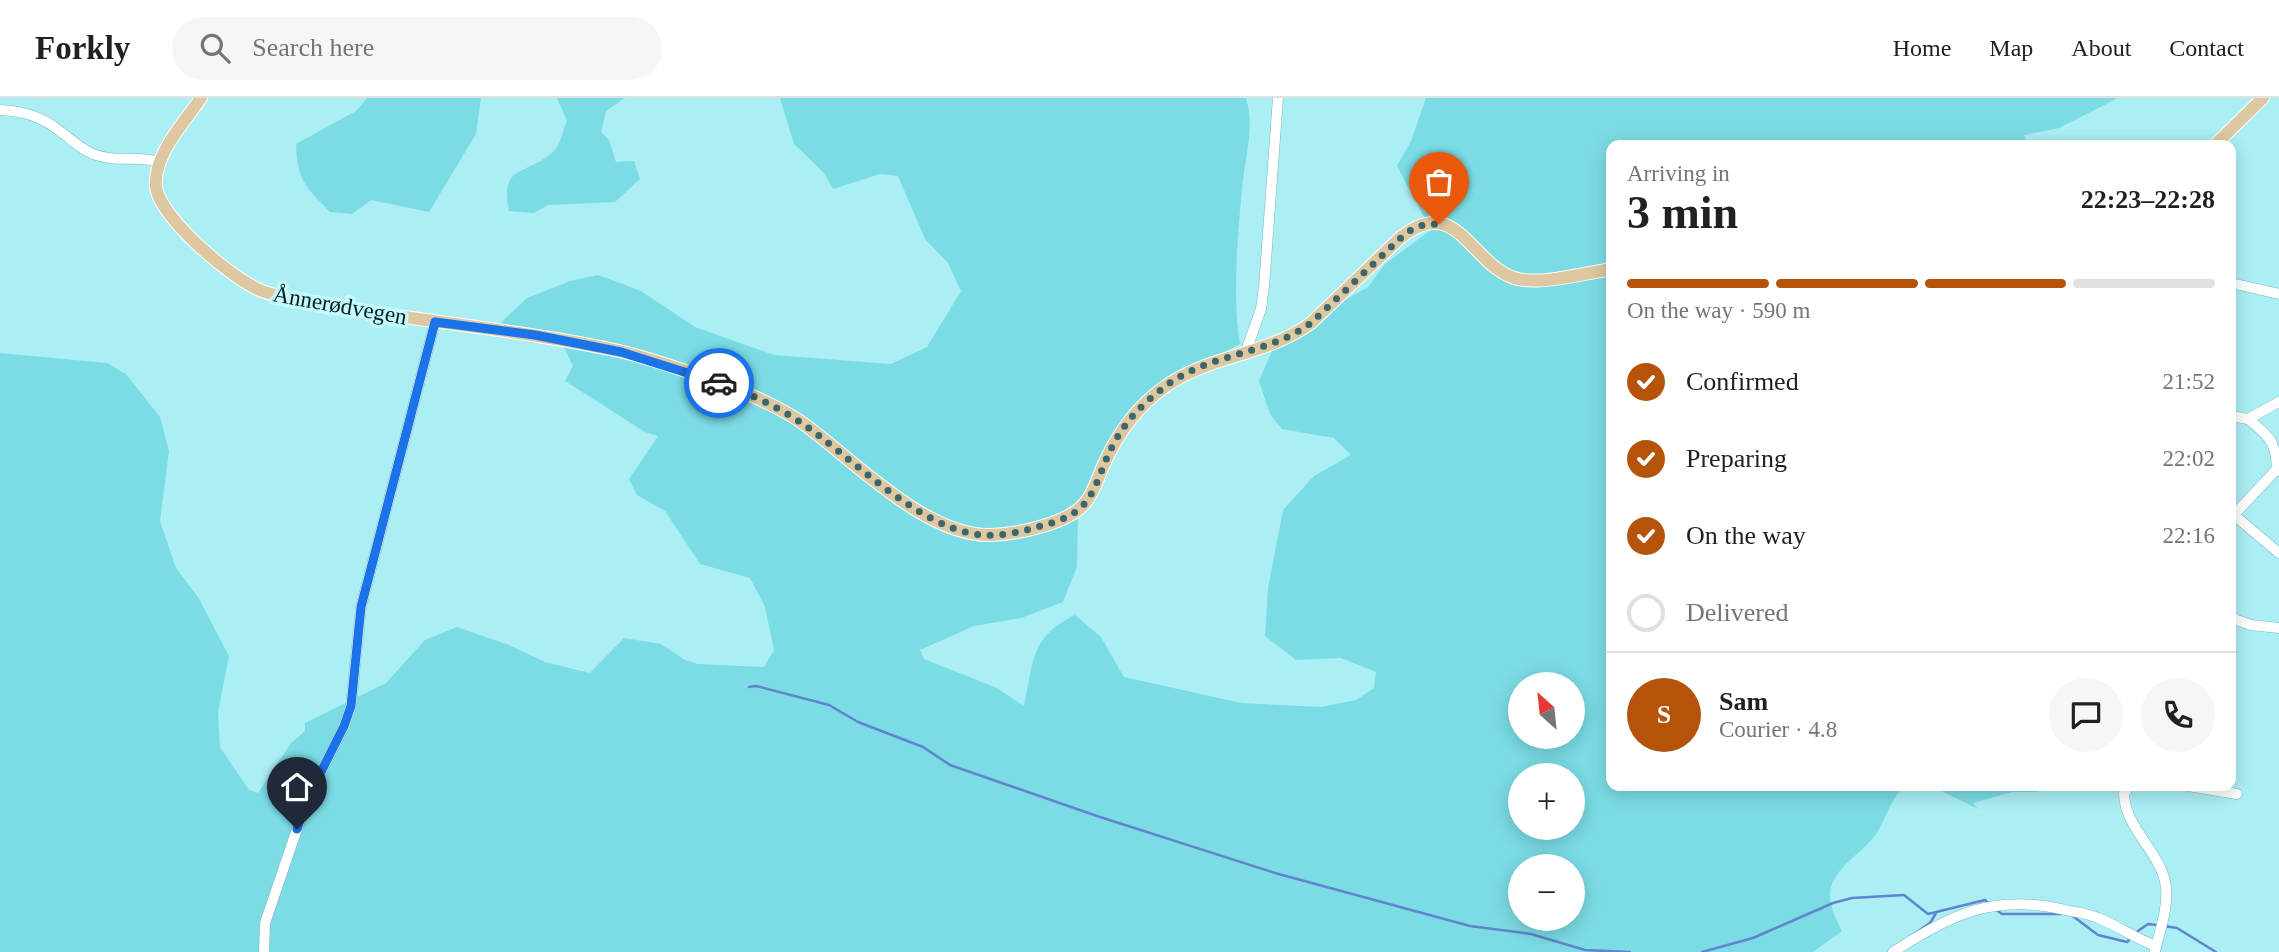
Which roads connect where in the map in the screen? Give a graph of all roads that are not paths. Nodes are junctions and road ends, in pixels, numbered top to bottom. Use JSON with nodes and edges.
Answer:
{"nodes":[{"id":1,"x":201,"y":98,"type":"edge"},
{"id":2,"x":1278,"y":98,"type":"edge"},
{"id":3,"x":2263,"y":98,"type":"edge"},
{"id":4,"x":0,"y":110,"type":"edge"},
{"id":5,"x":2220,"y":140,"type":"edge"},
{"id":6,"x":159,"y":163,"type":"junction"},
{"id":7,"x":1606,"y":270,"type":"edge"},
{"id":8,"x":2236,"y":284,"type":"edge"},
{"id":9,"x":2279,"y":294,"type":"edge"},
{"id":10,"x":435,"y":322,"type":"junction"},
{"id":11,"x":1246,"y":351,"type":"junction"},
{"id":12,"x":2279,"y":402,"type":"edge"},
{"id":13,"x":2236,"y":417,"type":"edge"},
{"id":14,"x":2248,"y":419,"type":"junction"},
{"id":15,"x":2278,"y":470,"type":"edge"},
{"id":16,"x":2236,"y":513,"type":"edge"},
{"id":17,"x":2236,"y":518,"type":"edge"},
{"id":18,"x":2279,"y":553,"type":"edge"},
{"id":19,"x":2236,"y":620,"type":"edge"},
{"id":20,"x":2279,"y":628,"type":"edge"},
{"id":21,"x":2126,"y":791,"type":"edge"},
{"id":22,"x":2223,"y":791,"type":"edge"},
{"id":23,"x":2237,"y":793,"type":"dead end"},
{"id":24,"x":2156,"y":949,"type":"edge"},
{"id":25,"x":264,"y":952,"type":"edge"},
{"id":26,"x":1893,"y":952,"type":"edge"}],
"edges":[{"from":1,"to":6,"type":"main road"},
{"from":2,"to":11,"type":"street"},
{"from":3,"to":5,"type":"main road"},
{"from":4,"to":6,"type":"street"},
{"from":6,"to":10,"type":"main road","name":"Ånnerødvegen"},
{"from":7,"to":11,"type":"main road","name":"Ånnerødvegen"},
{"from":8,"to":9,"type":"street"},
{"from":10,"to":11,"type":"main road","name":"Ånnerødvegen"},
{"from":10,"to":25,"type":"street"},
{"from":12,"to":14,"type":"street"},
{"from":13,"to":14,"type":"street"},
{"from":14,"to":15,"type":"street"},
{"from":15,"to":16,"type":"street"},
{"from":17,"to":18,"type":"street"},
{"from":19,"to":20,"type":"street"},
{"from":21,"to":24,"type":"street"},
{"from":22,"to":23,"type":"street"},
{"from":24,"to":26,"type":"street"}]}
